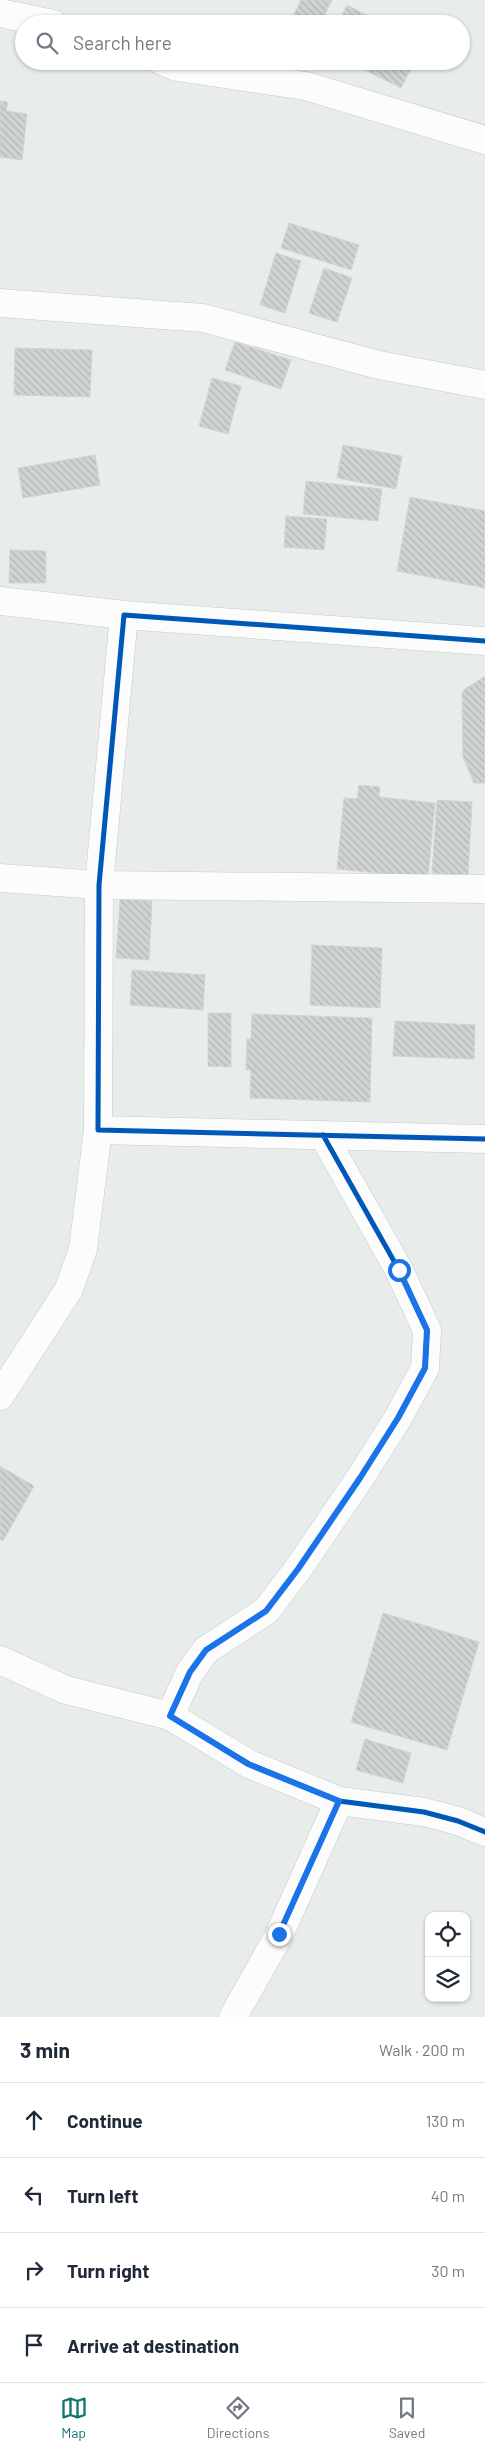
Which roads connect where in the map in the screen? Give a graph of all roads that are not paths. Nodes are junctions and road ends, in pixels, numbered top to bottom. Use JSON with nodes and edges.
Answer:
{"nodes":[{"id":1,"x":0,"y":13,"type":"edge"},
{"id":2,"x":15,"y":16,"type":"edge"},
{"id":3,"x":203,"y":70,"type":"edge"},
{"id":4,"x":485,"y":140,"type":"edge"},
{"id":5,"x":0,"y":303,"type":"edge"},
{"id":6,"x":485,"y":385,"type":"edge"},
{"id":7,"x":0,"y":600,"type":"edge"},
{"id":8,"x":124,"y":615,"type":"junction"},
{"id":9,"x":485,"y":641,"type":"edge"},
{"id":10,"x":0,"y":878,"type":"edge"},
{"id":11,"x":99,"y":885,"type":"junction"},
{"id":12,"x":485,"y":889,"type":"edge"},
{"id":13,"x":98,"y":1130,"type":"junction"},
{"id":14,"x":322,"y":1135,"type":"junction"},
{"id":15,"x":485,"y":1139,"type":"edge"},
{"id":16,"x":0,"y":1396,"type":"edge"},
{"id":17,"x":0,"y":1660,"type":"edge"},
{"id":18,"x":170,"y":1716,"type":"junction"},
{"id":19,"x":339,"y":1801,"type":"junction"},
{"id":20,"x":485,"y":1832,"type":"edge"},
{"id":21,"x":233,"y":2017,"type":"edge"}],
"edges":[{"from":1,"to":2,"type":"street"},
{"from":3,"to":4,"type":"street"},
{"from":5,"to":6,"type":"street"},
{"from":7,"to":8,"type":"street"},
{"from":8,"to":9,"type":"street"},
{"from":8,"to":11,"type":"street"},
{"from":10,"to":11,"type":"street"},
{"from":11,"to":12,"type":"street"},
{"from":11,"to":13,"type":"street"},
{"from":13,"to":14,"type":"street"},
{"from":13,"to":16,"type":"street"},
{"from":14,"to":15,"type":"street"},
{"from":14,"to":18,"type":"street"},
{"from":17,"to":18,"type":"street"},
{"from":18,"to":19,"type":"street"},
{"from":19,"to":20,"type":"street"},
{"from":19,"to":21,"type":"street"}]}
